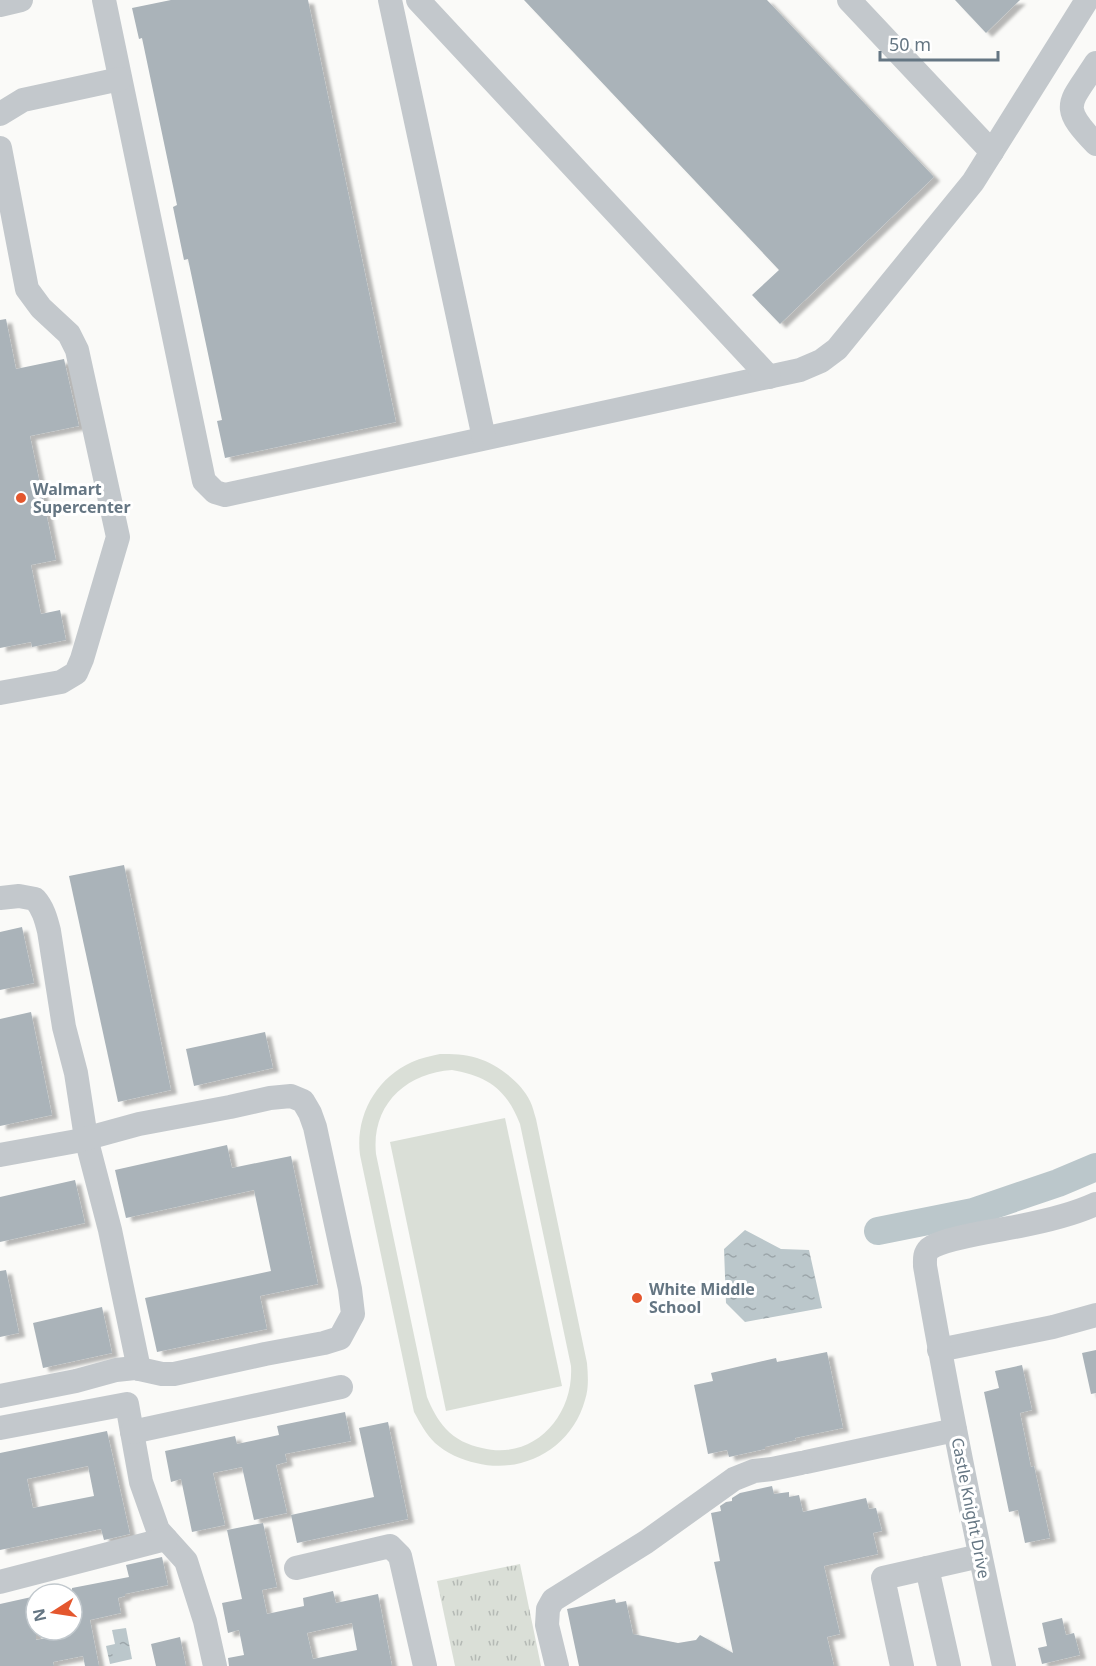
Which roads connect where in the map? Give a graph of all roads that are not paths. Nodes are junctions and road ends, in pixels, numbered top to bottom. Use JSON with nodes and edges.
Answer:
{"nodes":[{"id":1,"x":21,"y":0,"type":"edge"},
{"id":2,"x":104,"y":0,"type":"edge"},
{"id":3,"x":390,"y":0,"type":"edge"},
{"id":4,"x":418,"y":0,"type":"edge"},
{"id":5,"x":849,"y":0,"type":"edge"},
{"id":6,"x":1087,"y":0,"type":"edge"},
{"id":7,"x":0,"y":4,"type":"edge"},
{"id":8,"x":1096,"y":63,"type":"edge"},
{"id":9,"x":120,"y":79,"type":"junction"},
{"id":10,"x":0,"y":94,"type":"edge"},
{"id":11,"x":23,"y":100,"type":"junction"},
{"id":12,"x":0,"y":114,"type":"edge"},
{"id":13,"x":1096,"y":144,"type":"edge"},
{"id":14,"x":0,"y":147,"type":"edge"},
{"id":15,"x":992,"y":152,"type":"junction"},
{"id":16,"x":8,"y":225,"type":"edge"},
{"id":17,"x":769,"y":377,"type":"junction"},
{"id":18,"x":484,"y":438,"type":"junction"},
{"id":19,"x":0,"y":693,"type":"edge"},
{"id":20,"x":0,"y":898,"type":"edge"},
{"id":21,"x":86,"y":1138,"type":"junction"},
{"id":22,"x":0,"y":1155,"type":"edge"},
{"id":23,"x":1096,"y":1204,"type":"edge"},
{"id":24,"x":1096,"y":1315,"type":"edge"},
{"id":25,"x":939,"y":1350,"type":"junction"},
{"id":26,"x":139,"y":1369,"type":"junction"},
{"id":27,"x":342,"y":1387,"type":"dead end"},
{"id":28,"x":0,"y":1396,"type":"edge"},
{"id":29,"x":0,"y":1428,"type":"edge"},
{"id":30,"x":955,"y":1430,"type":"junction"},
{"id":31,"x":132,"y":1432,"type":"junction"},
{"id":32,"x":166,"y":1539,"type":"junction"},
{"id":33,"x":980,"y":1556,"type":"junction"},
{"id":34,"x":296,"y":1568,"type":"dead end"},
{"id":35,"x":927,"y":1568,"type":"junction"},
{"id":36,"x":0,"y":1582,"type":"edge"},
{"id":37,"x":214,"y":1666,"type":"edge"},
{"id":38,"x":425,"y":1666,"type":"edge"},
{"id":39,"x":557,"y":1666,"type":"edge"},
{"id":40,"x":902,"y":1666,"type":"edge"},
{"id":41,"x":949,"y":1666,"type":"edge"},
{"id":42,"x":1004,"y":1666,"type":"edge"}],
"edges":[{"from":1,"to":7,"type":"street"},
{"from":2,"to":9,"type":"street"},
{"from":3,"to":18,"type":"street"},
{"from":4,"to":17,"type":"street"},
{"from":5,"to":15,"type":"street"},
{"from":6,"to":15,"type":"street"},
{"from":8,"to":13,"type":"street"},
{"from":9,"to":11,"type":"street"},
{"from":9,"to":18,"type":"street"},
{"from":10,"to":11,"type":"street"},
{"from":11,"to":12,"type":"street"},
{"from":14,"to":16,"type":"street"},
{"from":15,"to":17,"type":"street"},
{"from":16,"to":19,"type":"street"},
{"from":17,"to":18,"type":"street"},
{"from":20,"to":21,"type":"street"},
{"from":21,"to":22,"type":"street"},
{"from":21,"to":26,"type":"street"},
{"from":21,"to":26,"type":"street"},
{"from":23,"to":25,"type":"street","name":"Castle Knight Drive"},
{"from":24,"to":25,"type":"street"},
{"from":25,"to":30,"type":"street","name":"Castle Knight Drive"},
{"from":26,"to":28,"type":"street"},
{"from":27,"to":31,"type":"street"},
{"from":29,"to":31,"type":"street"},
{"from":30,"to":33,"type":"street","name":"Castle Knight Drive"},
{"from":30,"to":39,"type":"street"},
{"from":31,"to":32,"type":"street"},
{"from":32,"to":36,"type":"street"},
{"from":32,"to":37,"type":"street"},
{"from":33,"to":35,"type":"street"},
{"from":33,"to":42,"type":"street","name":"Castle Knight Drive"},
{"from":34,"to":38,"type":"street"},
{"from":35,"to":40,"type":"street"},
{"from":35,"to":41,"type":"street"}]}
